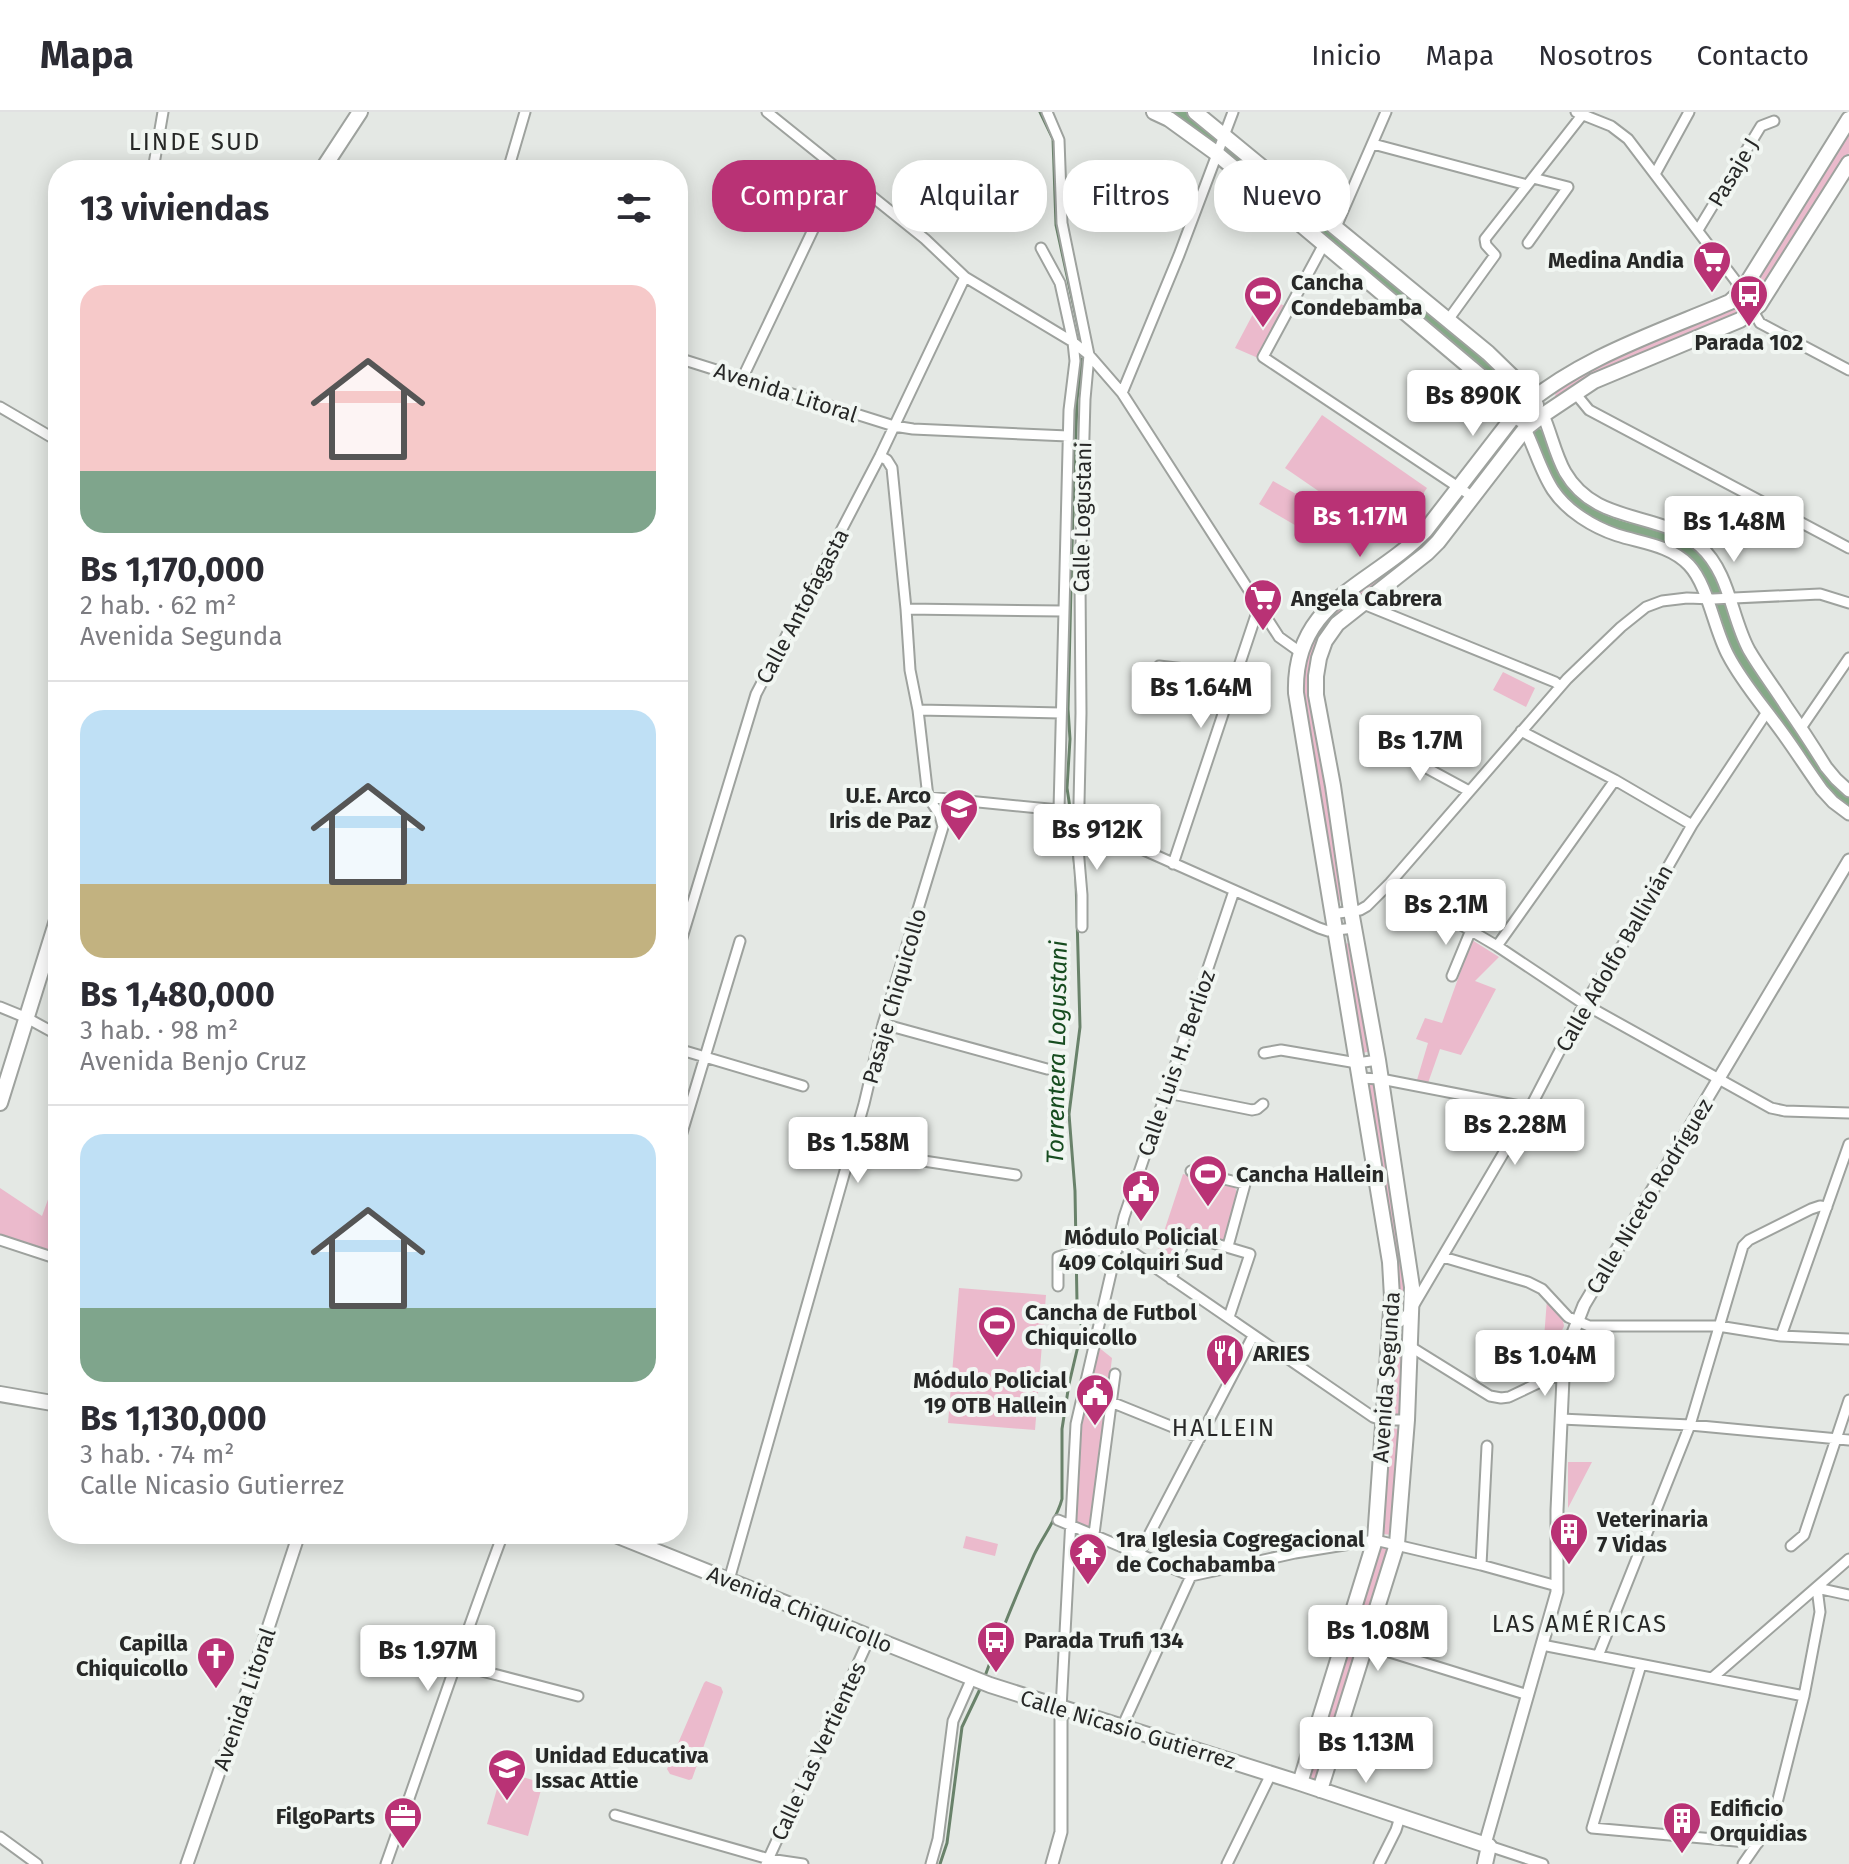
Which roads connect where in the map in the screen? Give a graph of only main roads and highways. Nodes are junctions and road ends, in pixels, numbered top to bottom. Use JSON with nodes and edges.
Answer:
{"nodes":[{"id":1,"x":360,"y":112,"type":"edge"},
{"id":2,"x":1154,"y":112,"type":"edge"},
{"id":3,"x":1195,"y":112,"type":"edge"},
{"id":4,"x":1849,"y":119,"type":"edge"},
{"id":5,"x":329,"y":160,"type":"edge"},
{"id":6,"x":1849,"y":163,"type":"edge"},
{"id":7,"x":1532,"y":399,"type":"junction"},
{"id":8,"x":1517,"y":412,"type":"junction"},
{"id":9,"x":1543,"y":415,"type":"junction"},
{"id":10,"x":1525,"y":429,"type":"junction"},
{"id":11,"x":48,"y":950,"type":"edge"},
{"id":12,"x":0,"y":1103,"type":"edge"},
{"id":13,"x":0,"y":1394,"type":"edge"},
{"id":14,"x":48,"y":1402,"type":"edge"},
{"id":15,"x":638,"y":1544,"type":"edge"},
{"id":16,"x":979,"y":1681,"type":"joint"},
{"id":17,"x":1300,"y":1783,"type":"junction"},
{"id":18,"x":1320,"y":1790,"type":"junction"},
{"id":19,"x":1487,"y":1845,"type":"joint"},
{"id":20,"x":1485,"y":1864,"type":"edge"}],
"edges":[{"from":1,"to":5,"type":"main road"},
{"from":2,"to":8,"type":"main road"},
{"from":3,"to":7,"type":"main road"},
{"from":4,"to":7,"type":"main road","name":"Avenida Segunda"},
{"from":6,"to":9,"type":"main road","name":"Avenida Segunda"},
{"from":7,"to":8,"type":"main road","name":"Avenida Segunda"},
{"from":7,"to":9,"type":"main road"},
{"from":8,"to":10,"type":"main road"},
{"from":8,"to":17,"type":"main road","name":"Avenida Segunda"},
{"from":9,"to":10,"type":"main road","name":"Avenida Segunda"},
{"from":10,"to":18,"type":"main road","name":"Avenida Segunda"},
{"from":11,"to":12,"type":"main road"},
{"from":13,"to":14,"type":"main road"},
{"from":15,"to":16,"type":"main road","name":"Avenida Chiquicollo"},
{"from":16,"to":17,"type":"main road","name":"Calle Nicasio Gutierrez"},
{"from":17,"to":18,"type":"main road","name":"Calle Nicasio Gutierrez"},
{"from":18,"to":19,"type":"main road","name":"Calle Nicasio Gutierrez"},
{"from":19,"to":20,"type":"main road","name":"Calle Niceto Rodríguez"}]}
